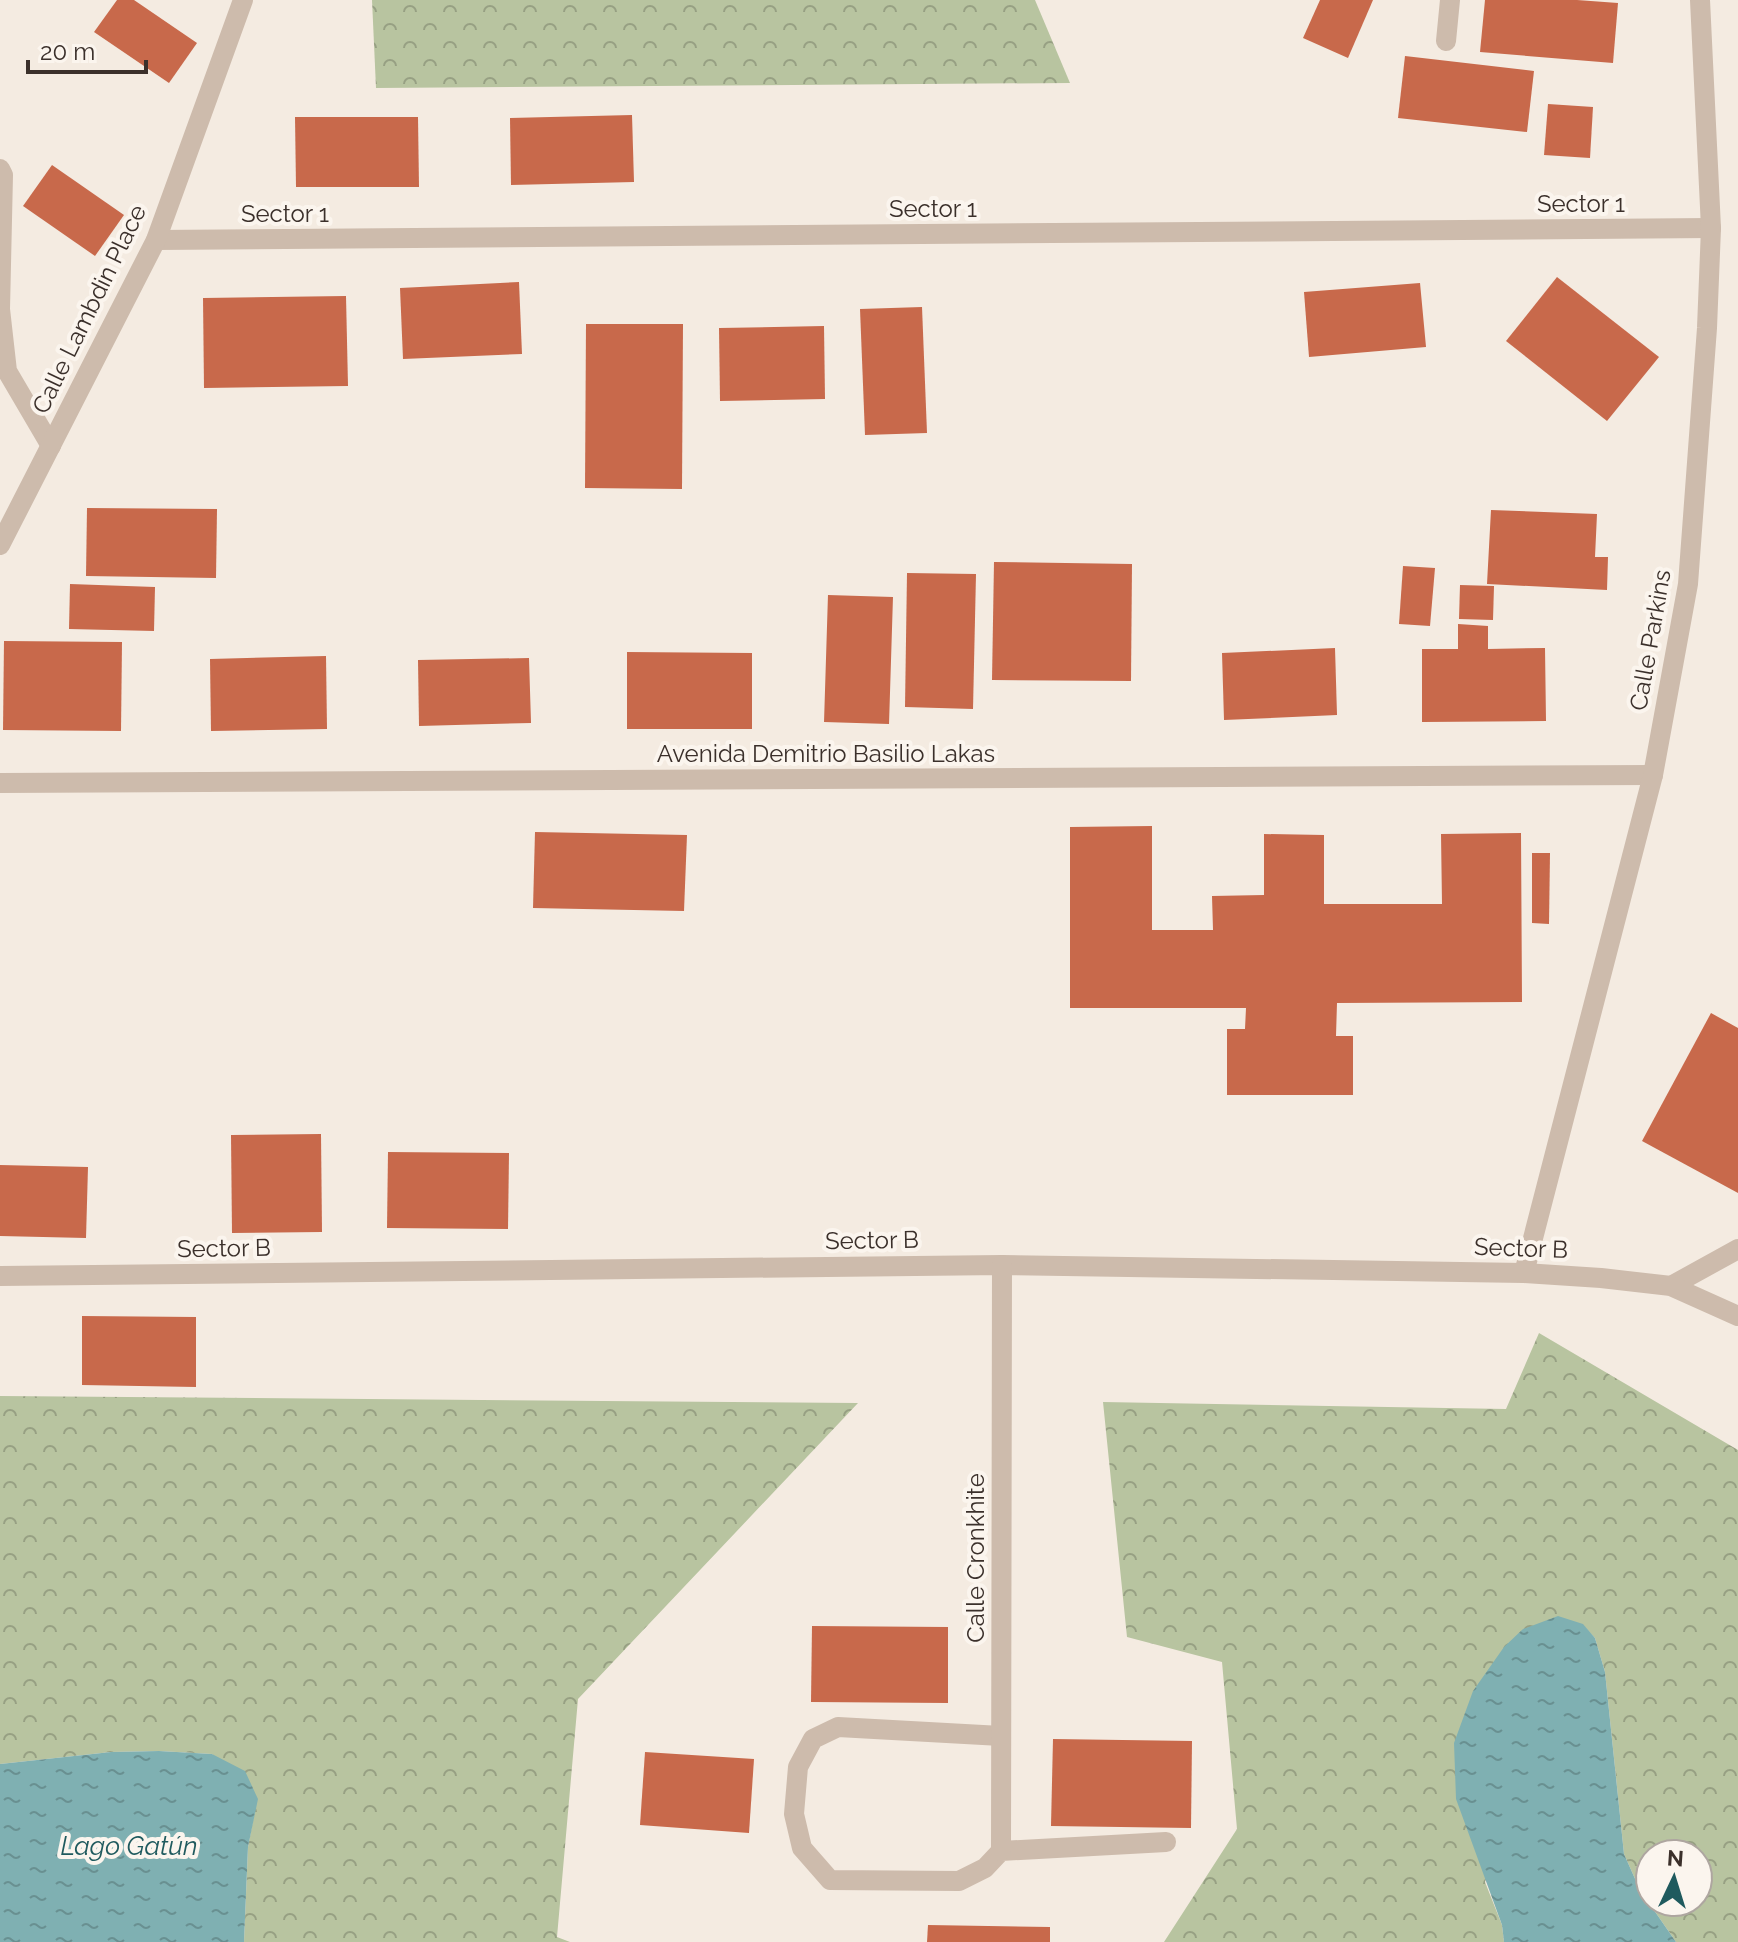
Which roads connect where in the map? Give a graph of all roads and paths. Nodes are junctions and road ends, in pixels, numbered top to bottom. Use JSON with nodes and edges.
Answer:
{"nodes":[{"id":1,"x":243,"y":0,"type":"edge"},
{"id":2,"x":1450,"y":0,"type":"edge"},
{"id":3,"x":1700,"y":0,"type":"edge"},
{"id":4,"x":1446,"y":41,"type":"dead end"},
{"id":5,"x":0,"y":169,"type":"edge"},
{"id":6,"x":1711,"y":228,"type":"junction"},
{"id":7,"x":156,"y":240,"type":"junction"},
{"id":8,"x":51,"y":446,"type":"junction"},
{"id":9,"x":0,"y":545,"type":"edge"},
{"id":10,"x":1653,"y":775,"type":"junction"},
{"id":11,"x":0,"y":783,"type":"edge"},
{"id":12,"x":1738,"y":1249,"type":"edge"},
{"id":13,"x":1002,"y":1265,"type":"junction"},
{"id":14,"x":1524,"y":1273,"type":"junction"},
{"id":15,"x":0,"y":1276,"type":"edge"},
{"id":16,"x":1671,"y":1286,"type":"junction"},
{"id":17,"x":1738,"y":1316,"type":"edge"},
{"id":18,"x":1001,"y":1736,"type":"junction"},
{"id":19,"x":1166,"y":1842,"type":"dead end"},
{"id":20,"x":1001,"y":1851,"type":"junction"}],
"edges":[{"from":1,"to":7,"type":"street","name":"Calle Lambdin Place"},
{"from":2,"to":4,"type":"street"},
{"from":3,"to":6,"type":"street","name":"Calle Parkins"},
{"from":5,"to":8,"type":"street"},
{"from":6,"to":7,"type":"street","name":"Sector 1"},
{"from":6,"to":10,"type":"street","name":"Calle Parkins"},
{"from":7,"to":8,"type":"street","name":"Calle Lambdin Place"},
{"from":8,"to":9,"type":"street","name":"Calle Lambdin Place"},
{"from":10,"to":11,"type":"street","name":"Avenida Demitrio Basilio Lakas"},
{"from":10,"to":14,"type":"street","name":"Calle Parkins"},
{"from":12,"to":16,"type":"street"},
{"from":13,"to":14,"type":"street","name":"Sector B"},
{"from":13,"to":15,"type":"street","name":"Sector B"},
{"from":13,"to":18,"type":"street","name":"Calle Cronkhite"},
{"from":14,"to":16,"type":"street","name":"Sector B"},
{"from":16,"to":17,"type":"street","name":"Sector B"},
{"from":18,"to":20,"type":"street","name":"Calle Cronkhite"},
{"from":18,"to":20,"type":"street"},
{"from":19,"to":20,"type":"street"}]}
